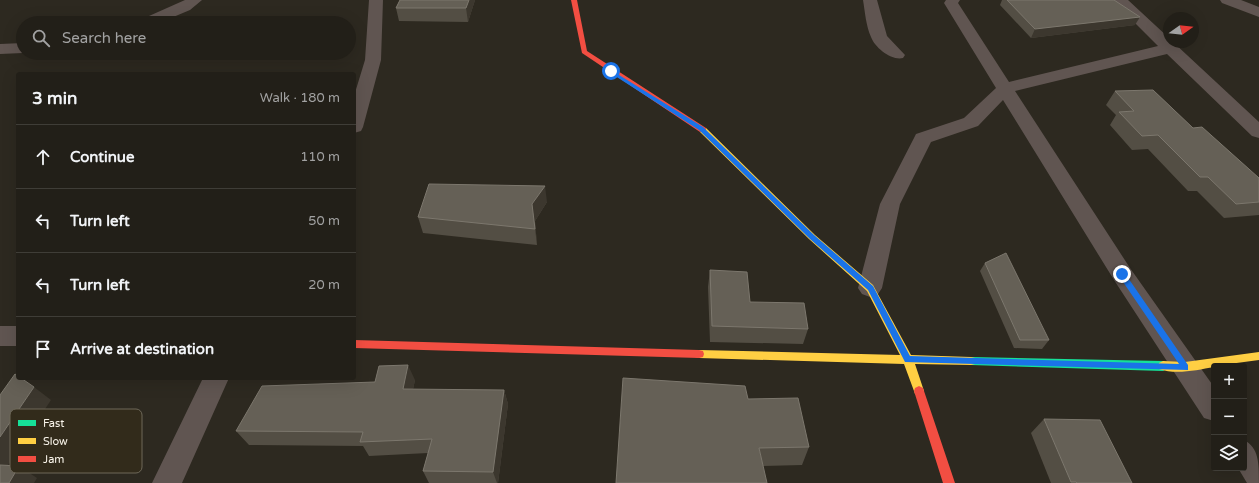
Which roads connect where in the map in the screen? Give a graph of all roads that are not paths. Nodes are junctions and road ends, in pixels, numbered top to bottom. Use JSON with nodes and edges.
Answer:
{"nodes":[{"id":1,"x":195,"y":0,"type":"edge"},
{"id":2,"x":376,"y":0,"type":"edge"},
{"id":3,"x":574,"y":0,"type":"edge"},
{"id":4,"x":870,"y":0,"type":"edge"},
{"id":5,"x":953,"y":0,"type":"edge"},
{"id":6,"x":1119,"y":0,"type":"edge"},
{"id":7,"x":1227,"y":0,"type":"edge"},
{"id":8,"x":1259,"y":12,"type":"edge"},
{"id":9,"x":162,"y":16,"type":"edge"},
{"id":10,"x":1163,"y":41,"type":"edge"},
{"id":11,"x":16,"y":48,"type":"edge"},
{"id":12,"x":1170,"y":48,"type":"joint"},
{"id":13,"x":0,"y":49,"type":"edge"},
{"id":14,"x":897,"y":55,"type":"dead end"},
{"id":15,"x":1005,"y":88,"type":"junction"},
{"id":16,"x":356,"y":120,"type":"edge"},
{"id":17,"x":1259,"y":132,"type":"edge"},
{"id":18,"x":870,"y":288,"type":"junction"},
{"id":19,"x":0,"y":336,"type":"edge"},
{"id":20,"x":16,"y":336,"type":"edge"},
{"id":21,"x":356,"y":344,"type":"edge"},
{"id":22,"x":1259,"y":356,"type":"edge"},
{"id":23,"x":908,"y":359,"type":"junction"},
{"id":24,"x":1185,"y":367,"type":"junction"},
{"id":25,"x":215,"y":380,"type":"edge"},
{"id":26,"x":1211,"y":405,"type":"edge"},
{"id":27,"x":1247,"y":457,"type":"edge"},
{"id":28,"x":1259,"y":475,"type":"edge"},
{"id":29,"x":167,"y":483,"type":"edge"},
{"id":30,"x":949,"y":483,"type":"edge"}],
"edges":[{"from":1,"to":9,"type":"street"},
{"from":2,"to":16,"type":"street"},
{"from":3,"to":18,"type":"street"},
{"from":4,"to":14,"type":"street"},
{"from":5,"to":15,"type":"street"},
{"from":6,"to":10,"type":"street"},
{"from":7,"to":8,"type":"street"},
{"from":11,"to":13,"type":"street"},
{"from":12,"to":15,"type":"street"},
{"from":12,"to":17,"type":"street"},
{"from":15,"to":18,"type":"street"},
{"from":15,"to":24,"type":"street"},
{"from":18,"to":23,"type":"street"},
{"from":19,"to":20,"type":"street"},
{"from":21,"to":23,"type":"street"},
{"from":22,"to":24,"type":"street"},
{"from":23,"to":24,"type":"street"},
{"from":23,"to":30,"type":"street"},
{"from":24,"to":26,"type":"street"},
{"from":25,"to":29,"type":"street"},
{"from":27,"to":28,"type":"street"}]}
